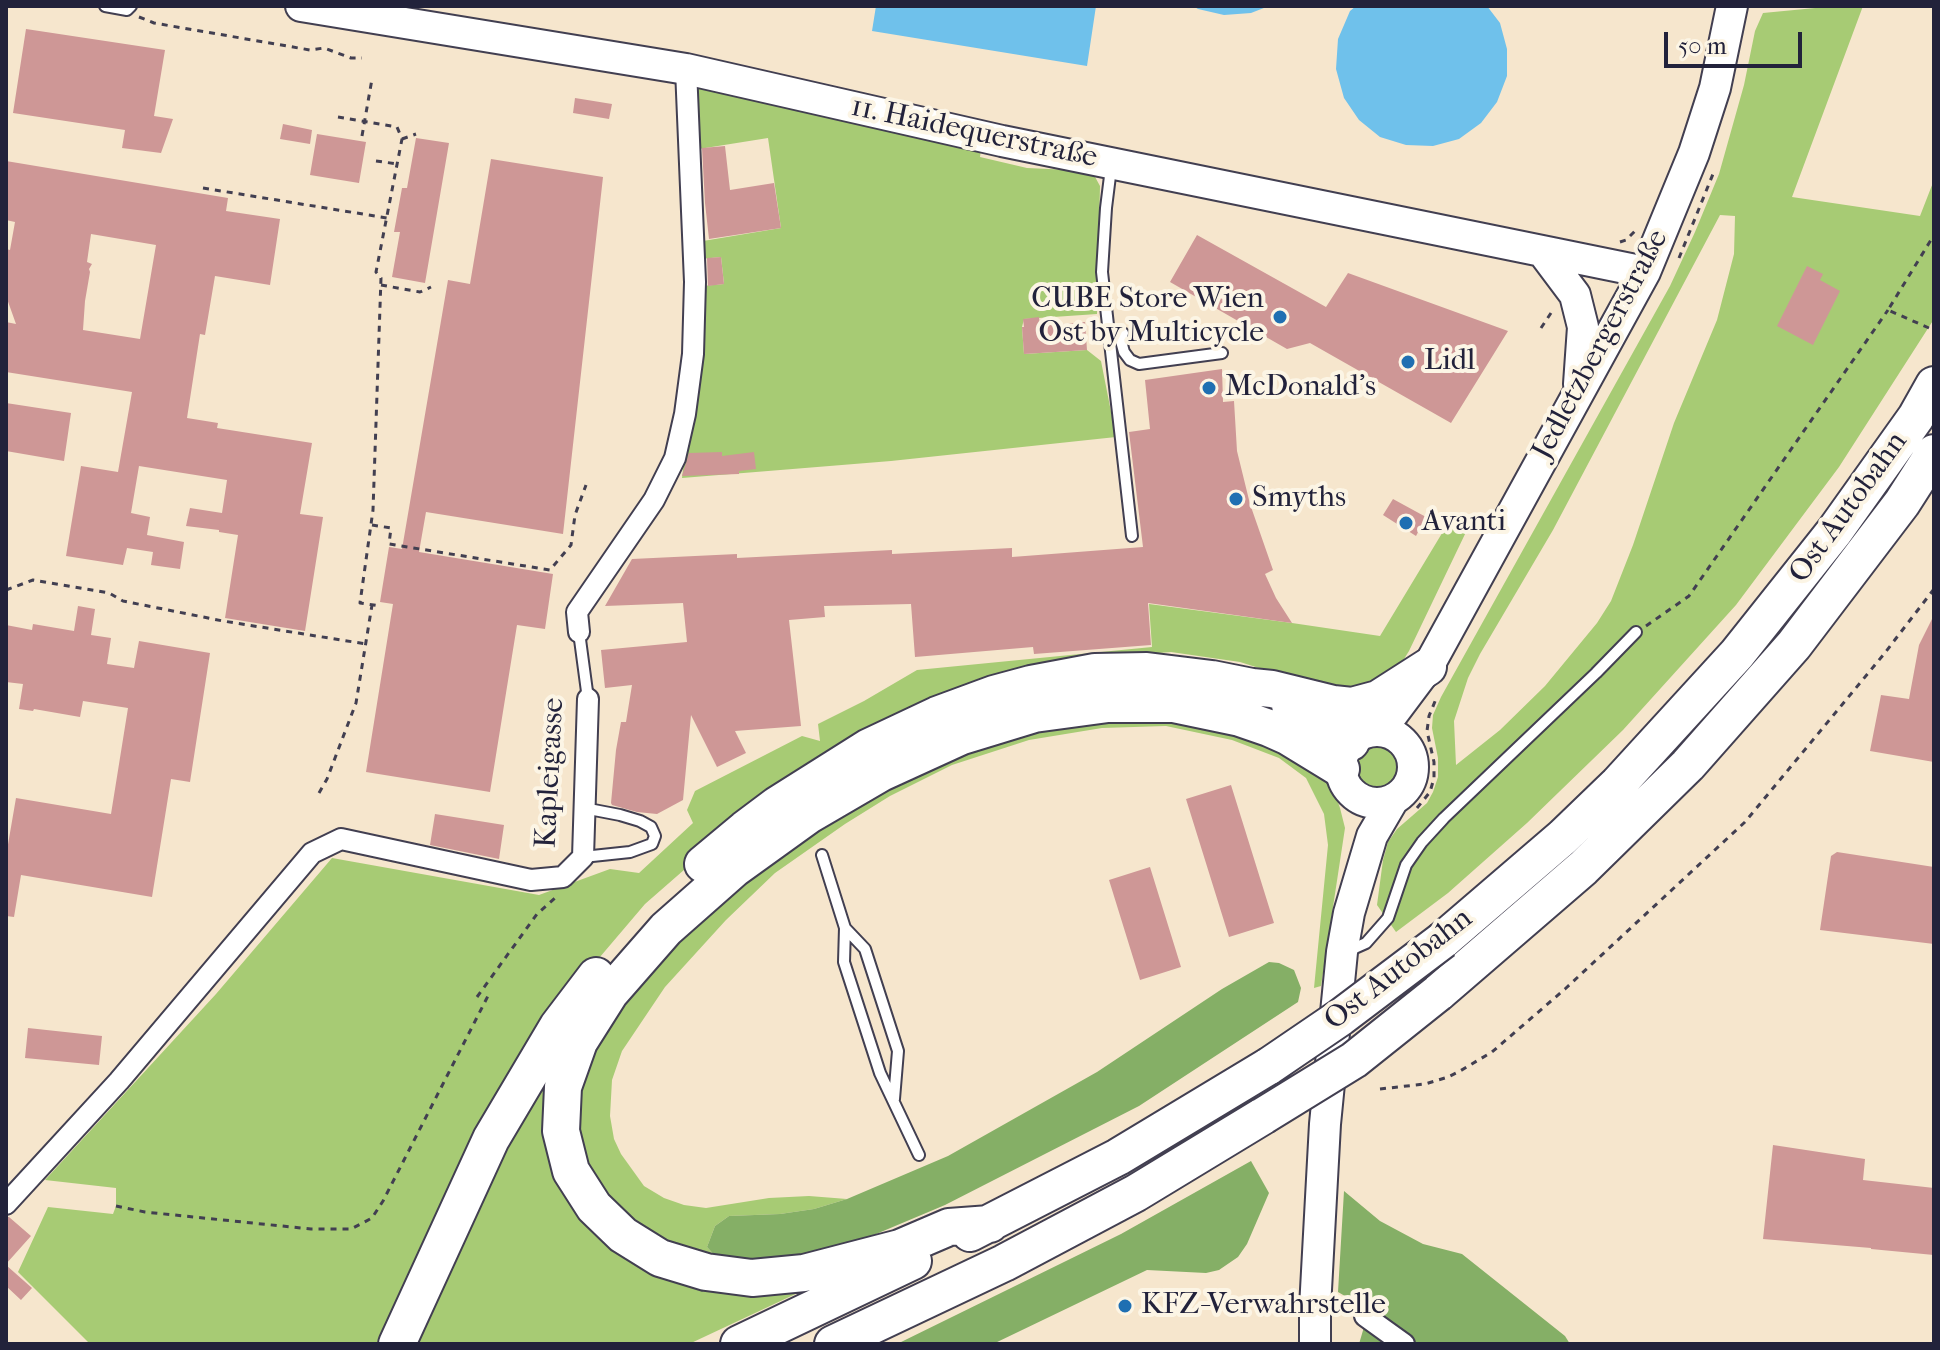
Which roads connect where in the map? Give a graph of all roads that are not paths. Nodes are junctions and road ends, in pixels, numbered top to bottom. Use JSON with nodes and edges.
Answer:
{"nodes":[{"id":1,"x":105,"y":6,"type":"edge"},
{"id":2,"x":301,"y":6,"type":"edge"},
{"id":3,"x":1732,"y":6,"type":"edge"},
{"id":4,"x":129,"y":8,"type":"edge"},
{"id":5,"x":686,"y":69,"type":"junction"},
{"id":6,"x":1112,"y":162,"type":"junction"},
{"id":7,"x":1542,"y":251,"type":"junction"},
{"id":8,"x":1645,"y":272,"type":"junction"},
{"id":9,"x":1123,"y":333,"type":"dead end"},
{"id":10,"x":1222,"y":353,"type":"dead end"},
{"id":11,"x":1934,"y":385,"type":"edge"},
{"id":12,"x":1579,"y":392,"type":"junction"},
{"id":13,"x":1934,"y":453,"type":"edge"},
{"id":14,"x":1132,"y":536,"type":"dead end"},
{"id":15,"x":579,"y":632,"type":"joint"},
{"id":16,"x":1636,"y":632,"type":"road end"},
{"id":17,"x":1434,"y":678,"type":"junction"},
{"id":18,"x":1252,"y":687,"type":"junction"},
{"id":19,"x":588,"y":699,"type":"joint"},
{"id":20,"x":1409,"y":748,"type":"junction"},
{"id":21,"x":1356,"y":759,"type":"junction"},
{"id":22,"x":1401,"y":807,"type":"junction"},
{"id":23,"x":584,"y":813,"type":"junction"},
{"id":24,"x":822,"y":855,"type":"dead end"},
{"id":25,"x":583,"y":857,"type":"junction"},
{"id":26,"x":1349,"y":913,"type":"junction"},
{"id":27,"x":845,"y":928,"type":"junction"},
{"id":28,"x":1342,"y":952,"type":"junction"},
{"id":29,"x":894,"y":1101,"type":"junction"},
{"id":30,"x":919,"y":1155,"type":"dead end"},
{"id":31,"x":6,"y":1204,"type":"edge"},
{"id":32,"x":990,"y":1224,"type":"junction"},
{"id":33,"x":1365,"y":1316,"type":"dead end"},
{"id":34,"x":397,"y":1344,"type":"edge"},
{"id":35,"x":739,"y":1344,"type":"edge"},
{"id":36,"x":833,"y":1344,"type":"edge"},
{"id":37,"x":1315,"y":1344,"type":"edge"},
{"id":38,"x":1404,"y":1344,"type":"edge"}],
"edges":[{"from":1,"to":4,"type":"lane"},
{"from":2,"to":5,"type":"main road","name":"11. Haidequerstraße"},
{"from":3,"to":8,"type":"main road","name":"Jedletzbergerstraße"},
{"from":5,"to":6,"type":"main road","name":"11. Haidequerstraße"},
{"from":5,"to":15,"type":"street","name":"Kapleigasse"},
{"from":6,"to":7,"type":"main road","name":"11. Haidequerstraße"},
{"from":6,"to":14,"type":"lane"},
{"from":7,"to":8,"type":"main road","name":"11. Haidequerstraße"},
{"from":7,"to":12,"type":"main road"},
{"from":8,"to":12,"type":"main road","name":"Jedletzbergerstraße"},
{"from":9,"to":10,"type":"lane"},
{"from":11,"to":32,"type":"highway","name":"Ost Autobahn","bridge":true},
{"from":12,"to":17,"type":"main road","name":"Jedletzbergerstraße"},
{"from":13,"to":36,"type":"highway","name":"Ost Autobahn","bridge":true},
{"from":15,"to":19,"type":"lane","name":"Kapleigasse"},
{"from":16,"to":28,"type":"lane"},
{"from":17,"to":18,"type":"highway"},
{"from":17,"to":20,"type":"main road","name":"Jedletzbergerstraße"},
{"from":17,"to":21,"type":"main road","name":"Jedletzbergerstraße"},
{"from":18,"to":21,"type":"highway"},
{"from":18,"to":34,"type":"highway"},
{"from":19,"to":23,"type":"street","name":"Kapleigasse"},
{"from":20,"to":21,"type":"main road"},
{"from":20,"to":22,"type":"main road","name":"Jedletzbergerstraße"},
{"from":21,"to":22,"type":"main road"},
{"from":21,"to":26,"type":"main road"},
{"from":21,"to":32,"type":"highway"},
{"from":22,"to":26,"type":"main road"},
{"from":23,"to":25,"type":"street","name":"Kapleigasse"},
{"from":23,"to":25,"type":"lane"},
{"from":24,"to":27,"type":"lane"},
{"from":25,"to":31,"type":"street","name":"Kapleigasse"},
{"from":26,"to":28,"type":"main road"},
{"from":27,"to":29,"type":"lane"},
{"from":27,"to":29,"type":"lane"},
{"from":28,"to":37,"type":"main road"},
{"from":29,"to":30,"type":"lane"},
{"from":32,"to":35,"type":"highway","name":"Ost Autobahn"},
{"from":33,"to":38,"type":"street"}]}
